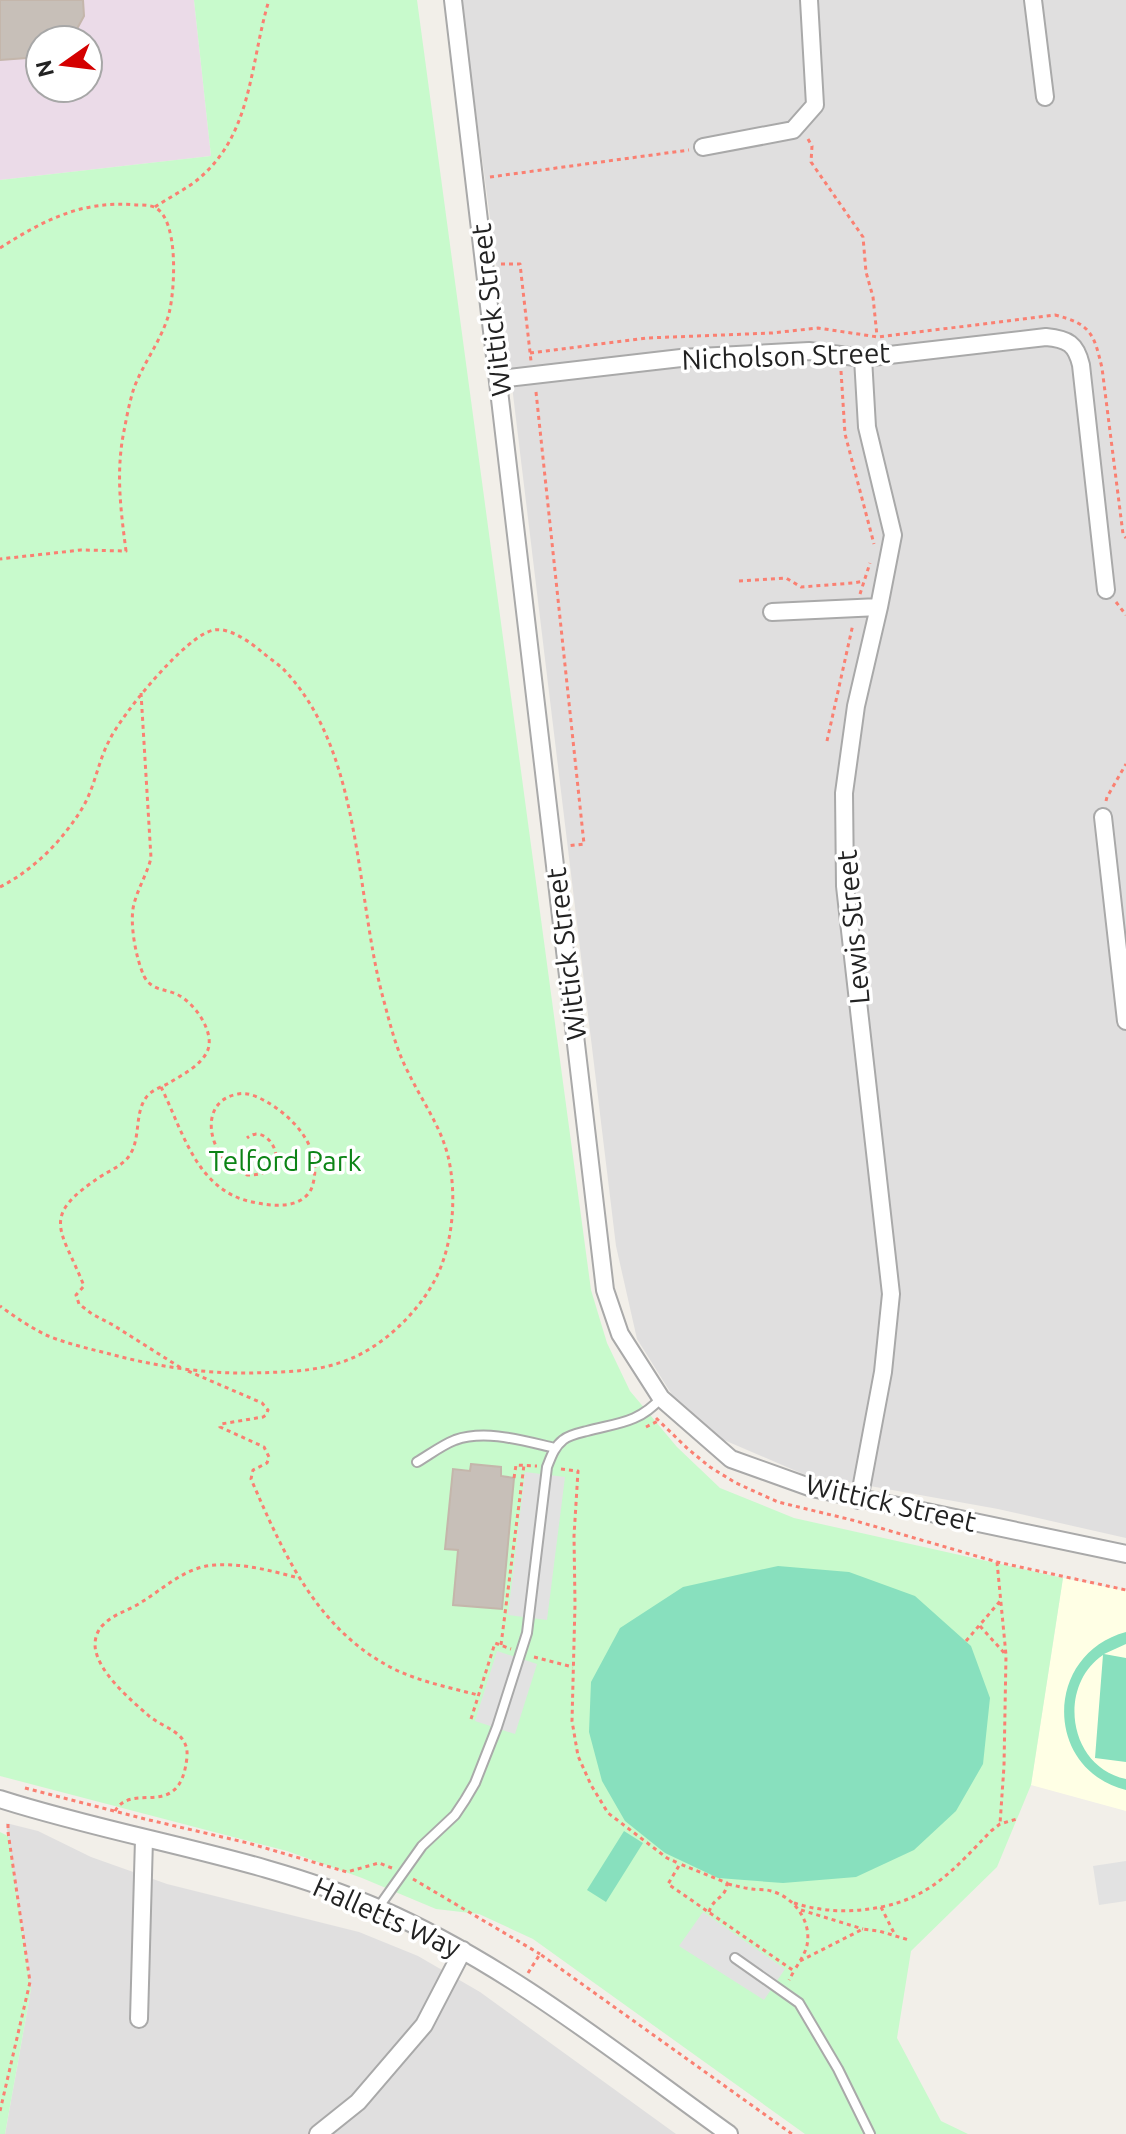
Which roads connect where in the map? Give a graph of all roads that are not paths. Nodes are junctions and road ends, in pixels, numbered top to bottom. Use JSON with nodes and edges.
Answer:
{"nodes":[{"id":1,"x":453,"y":0,"type":"edge"},
{"id":2,"x":809,"y":0,"type":"edge"},
{"id":3,"x":1033,"y":0,"type":"edge"},
{"id":4,"x":1045,"y":97,"type":"dead end"},
{"id":5,"x":703,"y":147,"type":"road end"},
{"id":6,"x":863,"y":358,"type":"junction"},
{"id":7,"x":499,"y":379,"type":"junction"},
{"id":8,"x":1106,"y":590,"type":"dead end"},
{"id":9,"x":879,"y":607,"type":"junction"},
{"id":10,"x":772,"y":612,"type":"dead end"},
{"id":11,"x":1103,"y":817,"type":"road end"},
{"id":12,"x":1126,"y":1021,"type":"edge"},
{"id":13,"x":661,"y":1398,"type":"junction"},
{"id":14,"x":555,"y":1448,"type":"junction"},
{"id":15,"x":417,"y":1462,"type":"dead end"},
{"id":16,"x":859,"y":1500,"type":"junction"},
{"id":17,"x":1126,"y":1554,"type":"edge"},
{"id":18,"x":5,"y":1800,"type":"edge"},
{"id":19,"x":144,"y":1839,"type":"junction"},
{"id":20,"x":378,"y":1908,"type":"junction"},
{"id":21,"x":463,"y":1950,"type":"junction"},
{"id":22,"x":735,"y":1958,"type":"dead end"},
{"id":23,"x":139,"y":2019,"type":"dead end"},
{"id":24,"x":318,"y":2134,"type":"edge"},
{"id":25,"x":729,"y":2134,"type":"edge"},
{"id":26,"x":870,"y":2134,"type":"edge"}],
"edges":[{"from":1,"to":7,"type":"street","name":"Wittick Street"},
{"from":2,"to":5,"type":"street"},
{"from":3,"to":4,"type":"street"},
{"from":6,"to":7,"type":"street","name":"Nicholson Street"},
{"from":6,"to":8,"type":"street","name":"Nicholson Street"},
{"from":6,"to":9,"type":"street","name":"Lewis Street"},
{"from":7,"to":13,"type":"street","name":"Wittick Street"},
{"from":9,"to":10,"type":"street"},
{"from":9,"to":16,"type":"street","name":"Lewis Street"},
{"from":11,"to":12,"type":"street"},
{"from":13,"to":14,"type":"lane"},
{"from":13,"to":16,"type":"street","name":"Wittick Street"},
{"from":14,"to":15,"type":"lane"},
{"from":14,"to":20,"type":"lane"},
{"from":16,"to":17,"type":"street","name":"Wittick Street"},
{"from":18,"to":19,"type":"street","name":"Halletts Way"},
{"from":19,"to":20,"type":"street","name":"Halletts Way"},
{"from":19,"to":23,"type":"street"},
{"from":20,"to":21,"type":"street","name":"Halletts Way"},
{"from":21,"to":24,"type":"street"},
{"from":21,"to":25,"type":"street","name":"Halletts Way"},
{"from":22,"to":26,"type":"lane"}]}
